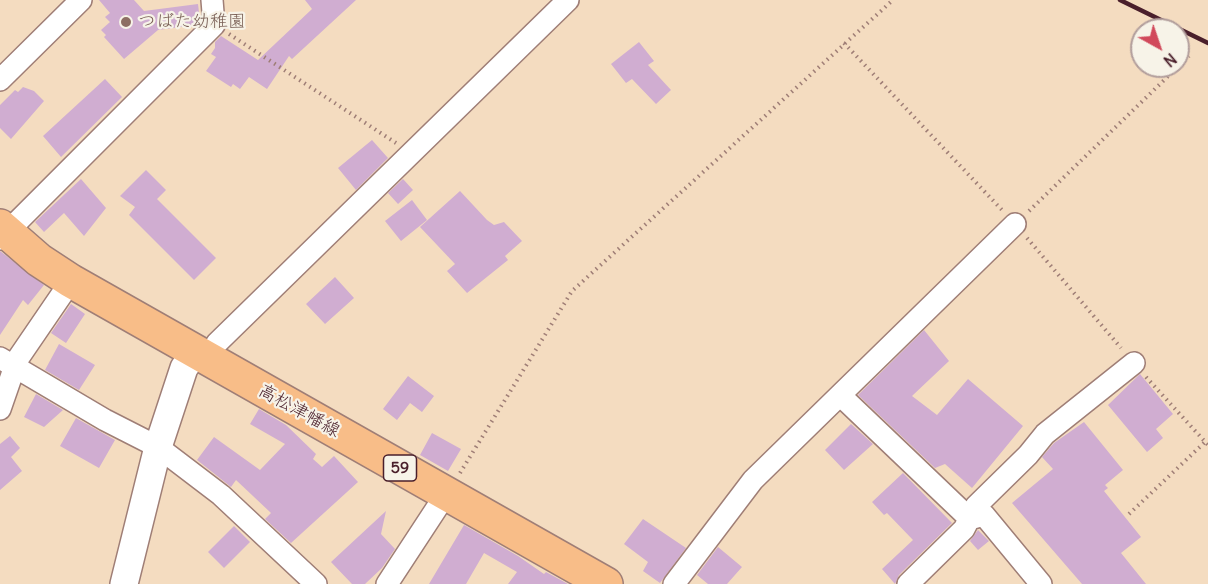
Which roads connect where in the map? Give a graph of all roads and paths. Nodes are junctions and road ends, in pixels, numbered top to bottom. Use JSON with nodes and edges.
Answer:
{"nodes":[{"id":1,"x":81,"y":0,"type":"edge"},
{"id":2,"x":212,"y":0,"type":"edge"},
{"id":3,"x":568,"y":0,"type":"edge"},
{"id":4,"x":893,"y":0,"type":"edge"},
{"id":5,"x":214,"y":25,"type":"junction"},
{"id":6,"x":1167,"y":78,"type":"edge"},
{"id":7,"x":0,"y":80,"type":"edge"},
{"id":8,"x":412,"y":153,"type":"junction"},
{"id":9,"x":1015,"y":224,"type":"joint"},
{"id":10,"x":2,"y":233,"type":"edge"},
{"id":11,"x":71,"y":282,"type":"junction"},
{"id":12,"x":201,"y":355,"type":"junction"},
{"id":13,"x":8,"y":362,"type":"edge"},
{"id":14,"x":1134,"y":363,"type":"dead end"},
{"id":15,"x":840,"y":395,"type":"junction"},
{"id":16,"x":0,"y":409,"type":"edge"},
{"id":17,"x":1205,"y":442,"type":"dead end"},
{"id":18,"x":158,"y":447,"type":"junction"},
{"id":19,"x":446,"y":494,"type":"junction"},
{"id":20,"x":1129,"y":514,"type":"dead end"},
{"id":21,"x":970,"y":519,"type":"junction"},
{"id":22,"x":124,"y":584,"type":"edge"},
{"id":23,"x":316,"y":584,"type":"edge"},
{"id":24,"x":387,"y":584,"type":"edge"},
{"id":25,"x":606,"y":584,"type":"edge"},
{"id":26,"x":674,"y":584,"type":"edge"},
{"id":27,"x":908,"y":584,"type":"edge"},
{"id":28,"x":1041,"y":584,"type":"edge"}],
"edges":[{"from":1,"to":7,"type":"street"},
{"from":2,"to":5,"type":"street"},
{"from":3,"to":8,"type":"street"},
{"from":4,"to":19,"type":"path"},
{"from":5,"to":8,"type":"path"},
{"from":5,"to":10,"type":"street"},
{"from":6,"to":9,"type":"path"},
{"from":8,"to":12,"type":"street"},
{"from":9,"to":15,"type":"street"},
{"from":10,"to":11,"type":"main road","name":"高松津幡線","number":"59"},
{"from":11,"to":12,"type":"main road","name":"高松津幡線","number":"59"},
{"from":11,"to":13,"type":"street"},
{"from":12,"to":18,"type":"street"},
{"from":12,"to":19,"type":"main road","name":"高松津幡線","number":"59"},
{"from":13,"to":16,"type":"street"},
{"from":13,"to":18,"type":"street"},
{"from":14,"to":21,"type":"street"},
{"from":15,"to":21,"type":"street"},
{"from":15,"to":26,"type":"street"},
{"from":17,"to":20,"type":"path"},
{"from":18,"to":22,"type":"street"},
{"from":18,"to":23,"type":"street"},
{"from":19,"to":24,"type":"street"},
{"from":19,"to":25,"type":"main road","name":"高松津幡線","number":"59"},
{"from":21,"to":27,"type":"street"},
{"from":21,"to":28,"type":"street"}]}
